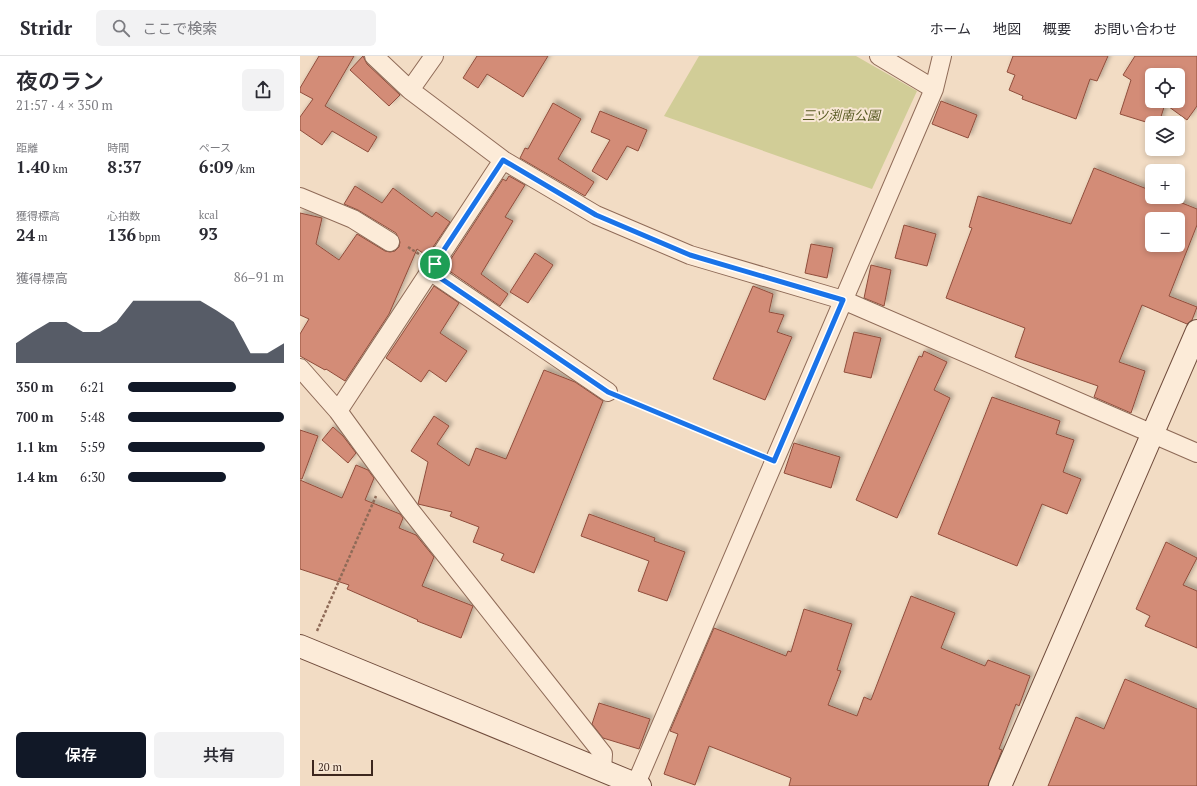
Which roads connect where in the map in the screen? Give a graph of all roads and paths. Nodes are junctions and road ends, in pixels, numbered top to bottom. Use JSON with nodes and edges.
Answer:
{"nodes":[{"id":1,"x":374,"y":56,"type":"edge"},
{"id":2,"x":434,"y":56,"type":"edge"},
{"id":3,"x":879,"y":56,"type":"edge"},
{"id":4,"x":942,"y":56,"type":"edge"},
{"id":5,"x":934,"y":89,"type":"junction"},
{"id":6,"x":410,"y":90,"type":"junction"},
{"id":7,"x":503,"y":160,"type":"junction"},
{"id":8,"x":300,"y":198,"type":"edge"},
{"id":9,"x":390,"y":242,"type":"joint"},
{"id":10,"x":432,"y":267,"type":"junction"},
{"id":11,"x":843,"y":300,"type":"junction"},
{"id":12,"x":1197,"y":331,"type":"edge"},
{"id":13,"x":300,"y":368,"type":"edge"},
{"id":14,"x":608,"y":392,"type":"joint"},
{"id":15,"x":338,"y":411,"type":"junction"},
{"id":16,"x":1153,"y":433,"type":"junction"},
{"id":17,"x":1197,"y":453,"type":"edge"},
{"id":18,"x":774,"y":461,"type":"junction"},
{"id":19,"x":384,"y":476,"type":"junction"},
{"id":20,"x":304,"y":648,"type":"edge"},
{"id":21,"x":602,"y":770,"type":"junction"},
{"id":22,"x":637,"y":785,"type":"edge"},
{"id":23,"x":1000,"y":786,"type":"edge"}],
"edges":[{"from":1,"to":6,"type":"street"},
{"from":2,"to":6,"type":"street"},
{"from":3,"to":5,"type":"street"},
{"from":4,"to":5,"type":"street"},
{"from":5,"to":11,"type":"street"},
{"from":6,"to":7,"type":"street"},
{"from":7,"to":10,"type":"street"},
{"from":7,"to":11,"type":"street"},
{"from":8,"to":9,"type":"street"},
{"from":9,"to":10,"type":"path"},
{"from":10,"to":14,"type":"street"},
{"from":10,"to":15,"type":"street"},
{"from":11,"to":16,"type":"street"},
{"from":11,"to":18,"type":"street"},
{"from":12,"to":16,"type":"street"},
{"from":13,"to":15,"type":"street"},
{"from":14,"to":18,"type":"path"},
{"from":15,"to":19,"type":"street"},
{"from":16,"to":17,"type":"street"},
{"from":16,"to":23,"type":"street"},
{"from":18,"to":22,"type":"street"},
{"from":19,"to":20,"type":"path"},
{"from":19,"to":21,"type":"street"},
{"from":20,"to":21,"type":"street"},
{"from":21,"to":22,"type":"street"}]}
